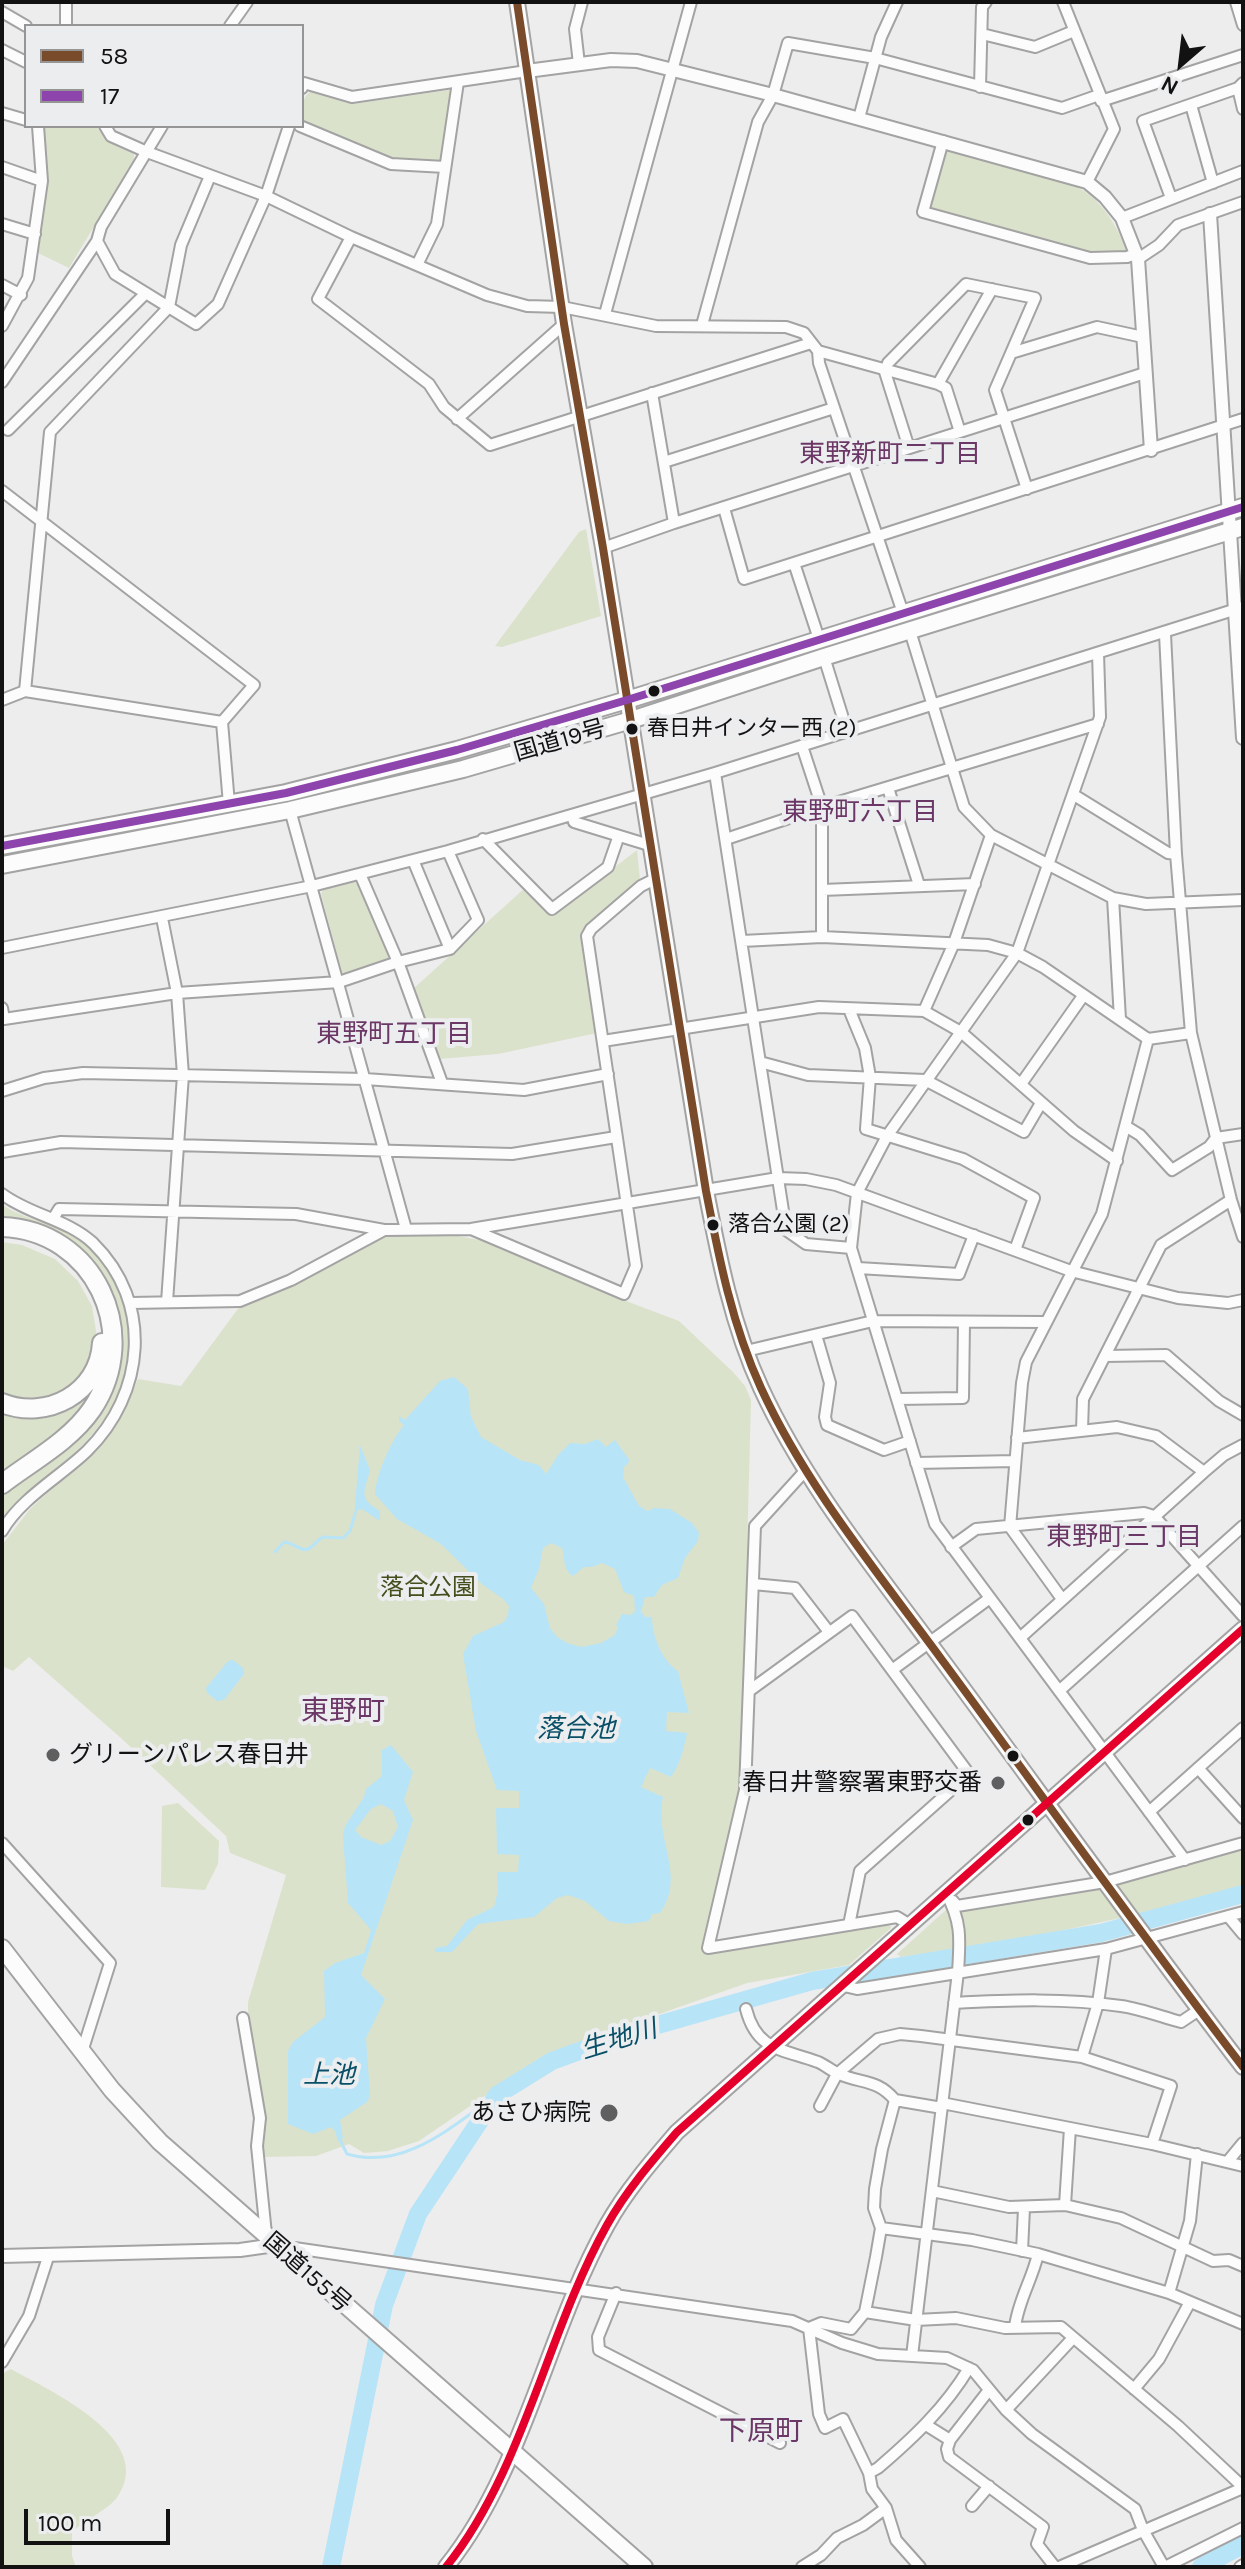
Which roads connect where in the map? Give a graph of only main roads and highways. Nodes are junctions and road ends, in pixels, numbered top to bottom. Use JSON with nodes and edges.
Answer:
{"nodes":[{"id":1,"x":517,"y":2,"type":"edge"},
{"id":2,"x":1236,"y":510,"type":"edge"},
{"id":3,"x":1236,"y":530,"type":"edge"},
{"id":4,"x":627,"y":700,"type":"junction"},
{"id":5,"x":631,"y":720,"type":"junction"},
{"id":6,"x":2,"y":846,"type":"edge"},
{"id":7,"x":2,"y":865,"type":"edge"},
{"id":8,"x":2,"y":1227,"type":"edge"},
{"id":9,"x":2,"y":1235,"type":"edge"},
{"id":10,"x":2,"y":1403,"type":"edge"},
{"id":11,"x":2,"y":1484,"type":"edge"},
{"id":12,"x":1243,"y":1629,"type":"edge"},
{"id":13,"x":1048,"y":1804,"type":"junction"},
{"id":14,"x":2,"y":1948,"type":"edge"},
{"id":15,"x":1243,"y":2067,"type":"edge"},
{"id":16,"x":511,"y":2451,"type":"junction"},
{"id":17,"x":446,"y":2567,"type":"edge"},
{"id":18,"x":644,"y":2567,"type":"edge"}],
"edges":[{"from":1,"to":4,"type":"main road"},
{"from":2,"to":4,"type":"highway","name":"国道19号"},
{"from":3,"to":5,"type":"highway","name":"国道19号"},
{"from":4,"to":5,"type":"main road"},
{"from":4,"to":6,"type":"highway","name":"国道19号"},
{"from":5,"to":7,"type":"highway","name":"国道19号"},
{"from":5,"to":13,"type":"main road"},
{"from":8,"to":11,"type":"highway"},
{"from":9,"to":10,"type":"highway"},
{"from":12,"to":13,"type":"main road"},
{"from":13,"to":15,"type":"main road"},
{"from":13,"to":16,"type":"main road"},
{"from":14,"to":16,"type":"highway","name":"国道155号"},
{"from":16,"to":17,"type":"main road"},
{"from":16,"to":18,"type":"highway","name":"国道155号"}]}
